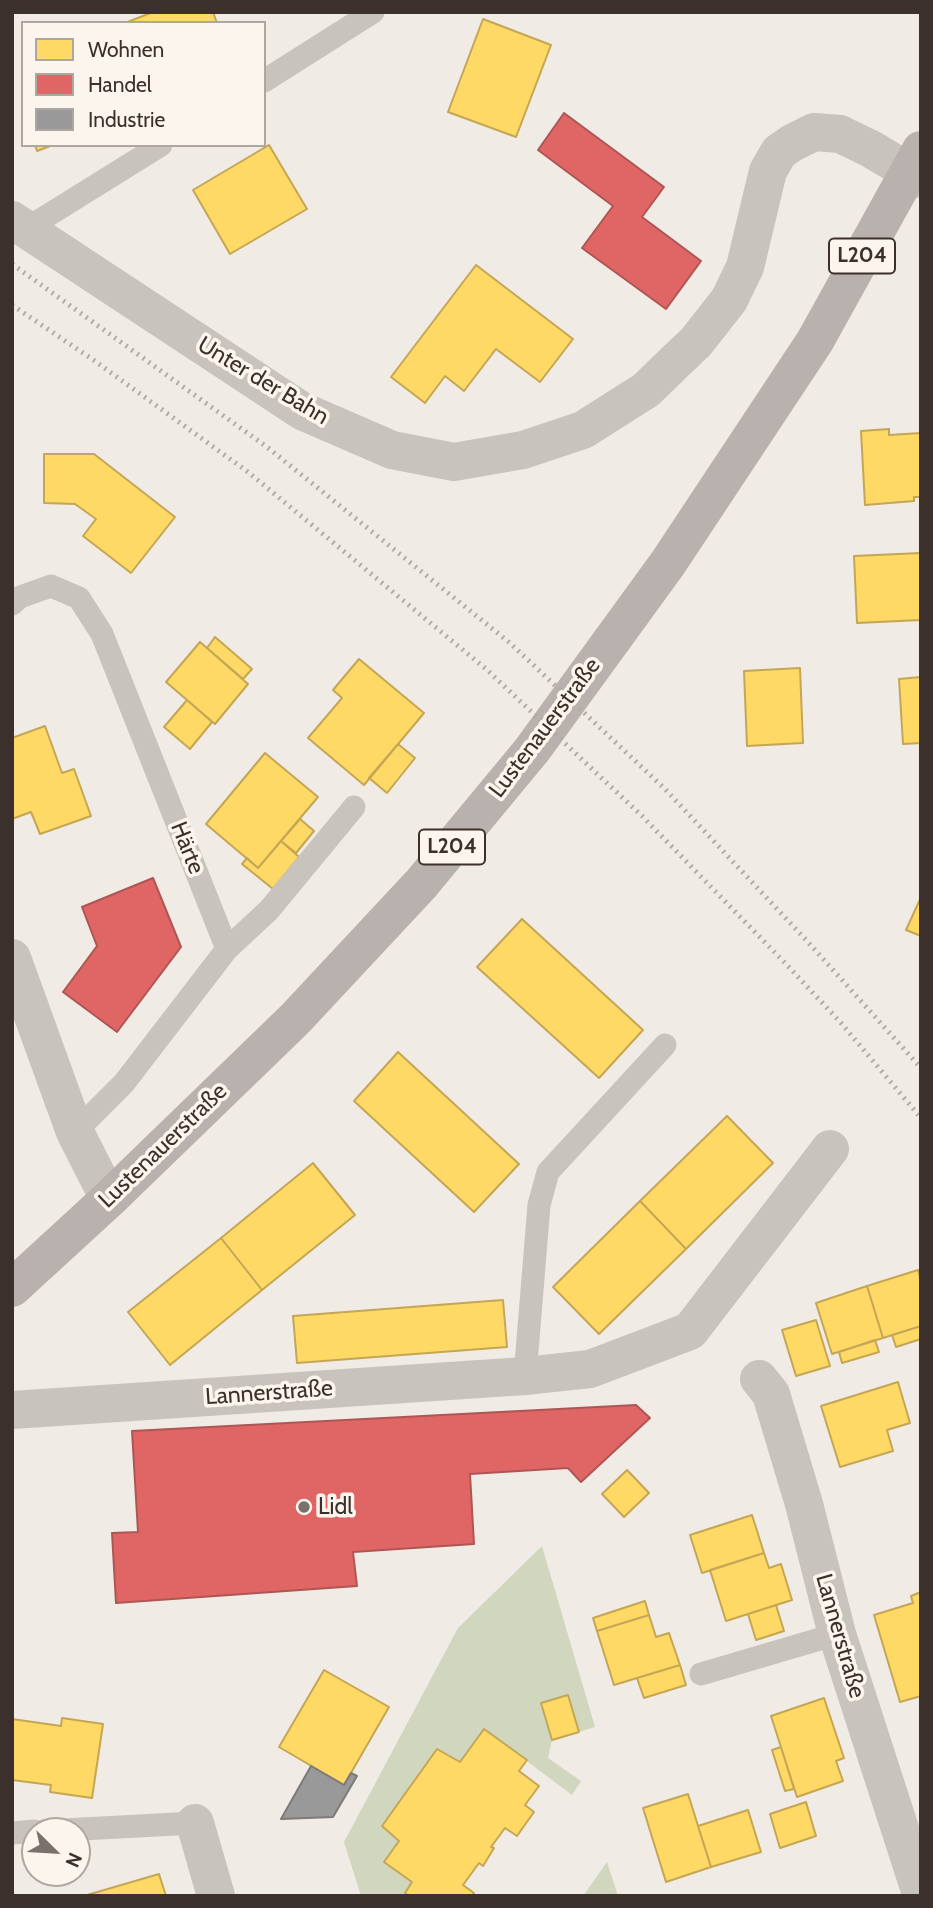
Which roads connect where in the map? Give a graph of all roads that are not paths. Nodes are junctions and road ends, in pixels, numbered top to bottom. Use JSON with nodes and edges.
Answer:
{"nodes":[{"id":1,"x":373,"y":12,"type":"edge"},
{"id":2,"x":266,"y":80,"type":"edge"},
{"id":3,"x":157,"y":147,"type":"edge"},
{"id":4,"x":917,"y":167,"type":"edge"},
{"id":5,"x":19,"y":225,"type":"edge"},
{"id":6,"x":12,"y":604,"type":"edge"},
{"id":7,"x":354,"y":807,"type":"dead end"},
{"id":8,"x":227,"y":949,"type":"junction"},
{"id":9,"x":12,"y":958,"type":"edge"},
{"id":10,"x":665,"y":1045,"type":"dead end"},
{"id":11,"x":75,"y":1132,"type":"junction"},
{"id":12,"x":830,"y":1149,"type":"dead end"},
{"id":13,"x":109,"y":1199,"type":"junction"},
{"id":14,"x":12,"y":1288,"type":"edge"},
{"id":15,"x":525,"y":1376,"type":"junction"},
{"id":16,"x":759,"y":1379,"type":"dead end"},
{"id":17,"x":12,"y":1410,"type":"edge"},
{"id":18,"x":837,"y":1634,"type":"junction"},
{"id":19,"x":701,"y":1674,"type":"dead end"},
{"id":20,"x":195,"y":1824,"type":"joint"},
{"id":21,"x":91,"y":1829,"type":"edge"},
{"id":22,"x":921,"y":1894,"type":"edge"},
{"id":23,"x":216,"y":1896,"type":"edge"}],
"edges":[{"from":1,"to":2,"type":"lane"},
{"from":3,"to":5,"type":"lane"},
{"from":4,"to":5,"type":"street","name":"Unter der Bahn"},
{"from":4,"to":13,"type":"main road","name":"Lustenauerstraße","number":"L204"},
{"from":6,"to":8,"type":"lane","name":"Härte"},
{"from":7,"to":8,"type":"lane"},
{"from":8,"to":11,"type":"lane"},
{"from":9,"to":11,"type":"street"},
{"from":10,"to":15,"type":"lane"},
{"from":11,"to":13,"type":"street"},
{"from":12,"to":15,"type":"street","name":"Lannerstraße"},
{"from":13,"to":14,"type":"main road","name":"Lustenauerstraße","number":"L204"},
{"from":15,"to":17,"type":"street","name":"Lannerstraße"},
{"from":16,"to":18,"type":"street","name":"Lannerstraße"},
{"from":18,"to":19,"type":"lane"},
{"from":18,"to":22,"type":"street","name":"Lannerstraße"},
{"from":20,"to":21,"type":"lane"},
{"from":20,"to":23,"type":"street"}]}
